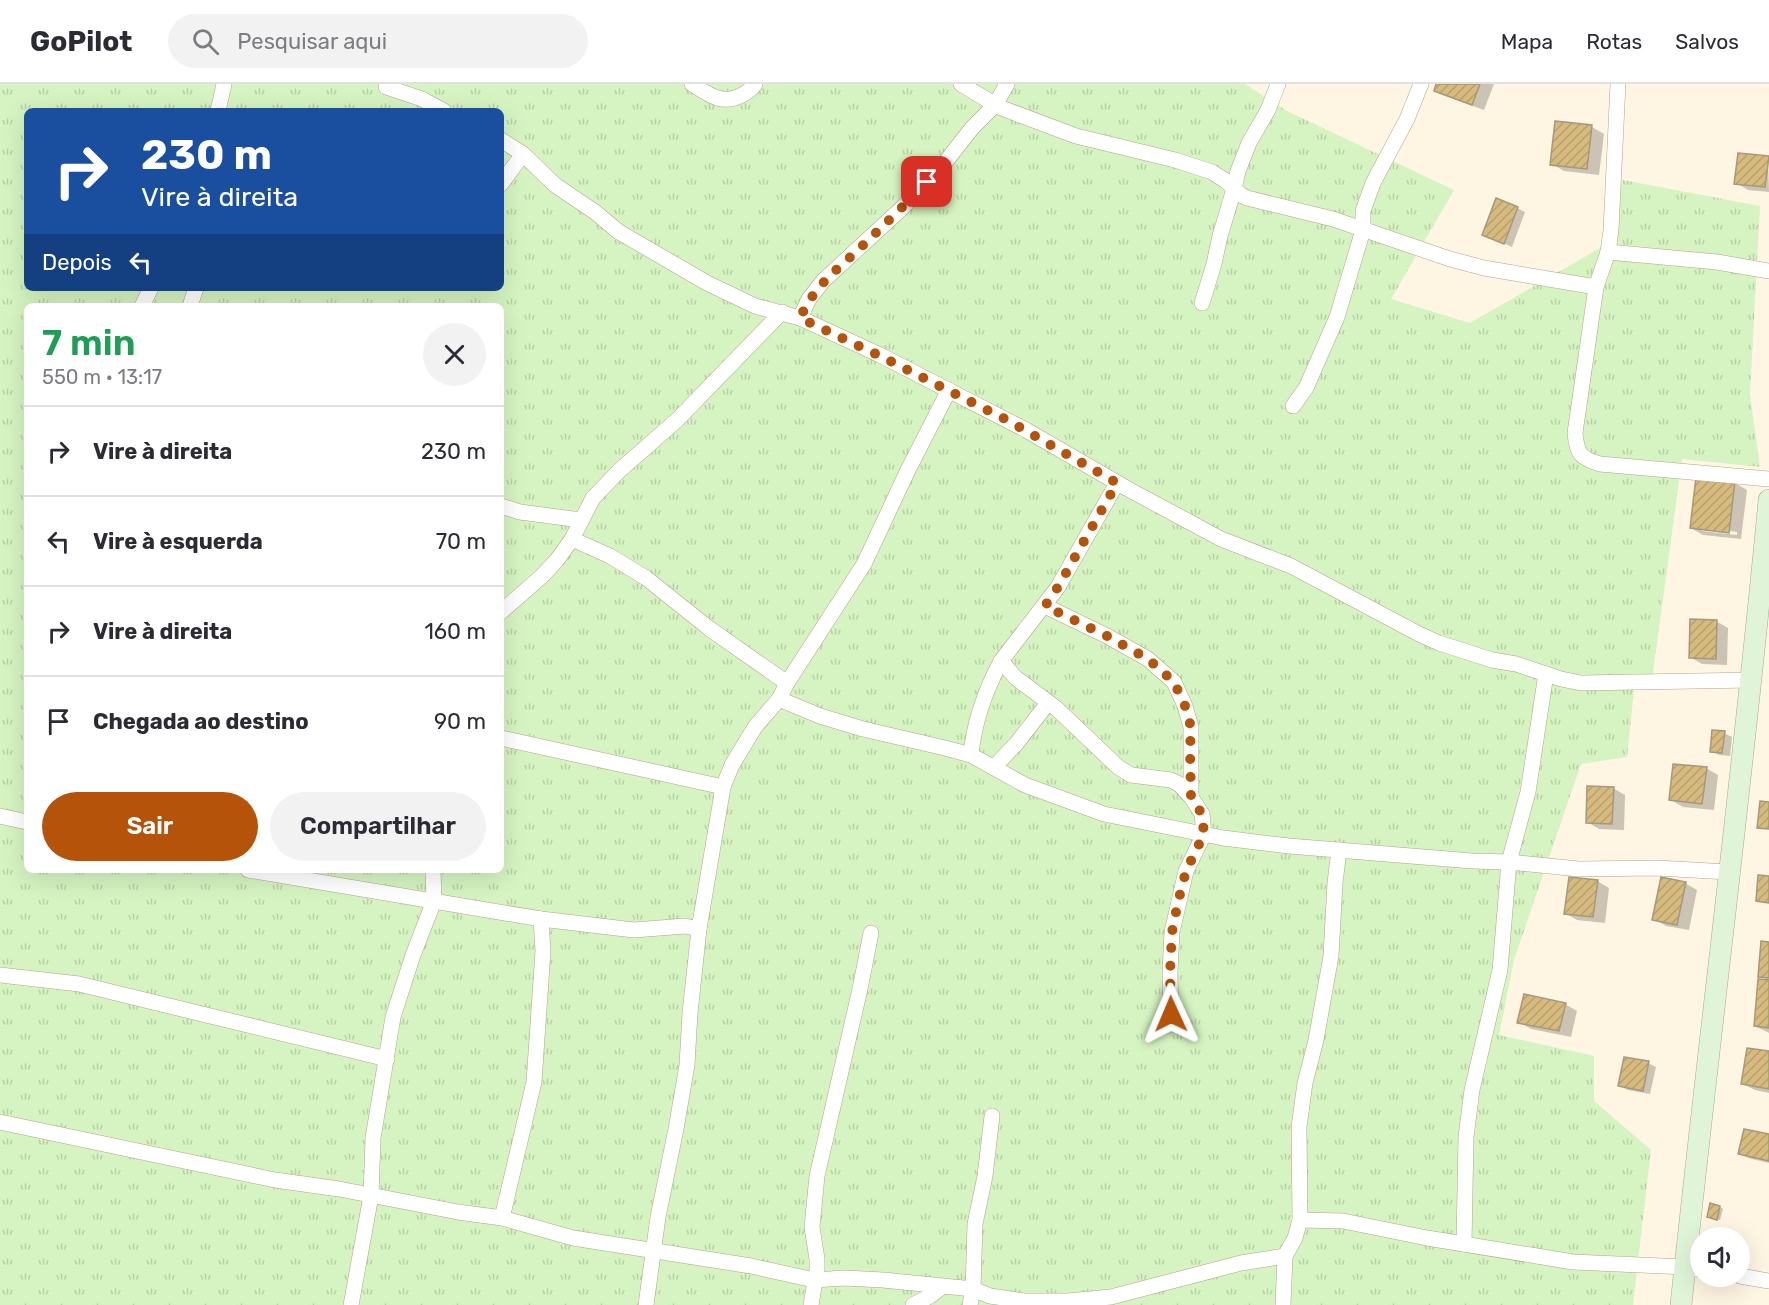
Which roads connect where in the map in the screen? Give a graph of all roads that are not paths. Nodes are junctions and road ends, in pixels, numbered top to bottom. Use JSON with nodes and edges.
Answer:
{"nodes":[{"id":1,"x":224,"y":84,"type":"edge"},
{"id":2,"x":692,"y":84,"type":"edge"},
{"id":3,"x":755,"y":84,"type":"edge"},
{"id":4,"x":962,"y":84,"type":"edge"},
{"id":5,"x":1007,"y":84,"type":"edge"},
{"id":6,"x":1278,"y":84,"type":"edge"},
{"id":7,"x":1421,"y":84,"type":"edge"},
{"id":8,"x":1618,"y":84,"type":"edge"},
{"id":9,"x":386,"y":87,"type":"dead end"},
{"id":10,"x":995,"y":105,"type":"junction"},
{"id":11,"x":219,"y":108,"type":"edge"},
{"id":12,"x":438,"y":108,"type":"edge"},
{"id":13,"x":504,"y":142,"type":"edge"},
{"id":14,"x":523,"y":154,"type":"junction"},
{"id":15,"x":504,"y":180,"type":"edge"},
{"id":16,"x":1234,"y":189,"type":"junction"},
{"id":17,"x":1363,"y":230,"type":"junction"},
{"id":18,"x":1608,"y":252,"type":"junction"},
{"id":19,"x":1769,"y":271,"type":"edge"},
{"id":20,"x":1596,"y":287,"type":"junction"},
{"id":21,"x":1202,"y":303,"type":"dead end"},
{"id":22,"x":782,"y":312,"type":"junction"},
{"id":23,"x":800,"y":318,"type":"junction"},
{"id":24,"x":949,"y":390,"type":"junction"},
{"id":25,"x":1293,"y":406,"type":"dead end"},
{"id":26,"x":1769,"y":479,"type":"edge"},
{"id":27,"x":1117,"y":483,"type":"junction"},
{"id":28,"x":1769,"y":500,"type":"edge"},
{"id":29,"x":504,"y":507,"type":"edge"},
{"id":30,"x":581,"y":519,"type":"junction"},
{"id":31,"x":572,"y":538,"type":"junction"},
{"id":32,"x":1045,"y":606,"type":"junction"},
{"id":33,"x":504,"y":609,"type":"edge"},
{"id":34,"x":1000,"y":661,"type":"junction"},
{"id":35,"x":1546,"y":674,"type":"junction"},
{"id":36,"x":1752,"y":680,"type":"junction"},
{"id":37,"x":787,"y":683,"type":"junction"},
{"id":38,"x":779,"y":699,"type":"junction"},
{"id":39,"x":1048,"y":703,"type":"junction"},
{"id":40,"x":504,"y":739,"type":"edge"},
{"id":41,"x":971,"y":755,"type":"junction"},
{"id":42,"x":994,"y":767,"type":"junction"},
{"id":43,"x":723,"y":787,"type":"junction"},
{"id":44,"x":1191,"y":797,"type":"junction"},
{"id":45,"x":0,"y":816,"type":"edge"},
{"id":46,"x":24,"y":821,"type":"edge"},
{"id":47,"x":1204,"y":834,"type":"junction"},
{"id":48,"x":1339,"y":850,"type":"junction"},
{"id":49,"x":1509,"y":862,"type":"junction"},
{"id":50,"x":1729,"y":872,"type":"junction"},
{"id":51,"x":266,"y":873,"type":"edge"},
{"id":52,"x":434,"y":873,"type":"edge"},
{"id":53,"x":434,"y":901,"type":"junction"},
{"id":54,"x":541,"y":919,"type":"junction"},
{"id":55,"x":699,"y":929,"type":"junction"},
{"id":56,"x":871,"y":933,"type":"dead end"},
{"id":57,"x":0,"y":975,"type":"edge"},
{"id":58,"x":1171,"y":1014,"type":"dead end"},
{"id":59,"x":387,"y":1059,"type":"junction"},
{"id":60,"x":992,"y":1116,"type":"dead end"},
{"id":61,"x":0,"y":1122,"type":"edge"},
{"id":62,"x":371,"y":1196,"type":"junction"},
{"id":63,"x":502,"y":1218,"type":"junction"},
{"id":64,"x":1300,"y":1220,"type":"junction"},
{"id":65,"x":1697,"y":1227,"type":"edge"},
{"id":66,"x":1464,"y":1244,"type":"junction"},
{"id":67,"x":653,"y":1250,"type":"junction"},
{"id":68,"x":1285,"y":1257,"type":"junction"},
{"id":69,"x":1690,"y":1268,"type":"edge"},
{"id":70,"x":1690,"y":1278,"type":"edge"},
{"id":71,"x":1750,"y":1278,"type":"edge"},
{"id":72,"x":814,"y":1280,"type":"junction"},
{"id":73,"x":1769,"y":1281,"type":"edge"},
{"id":74,"x":942,"y":1287,"type":"junction"},
{"id":75,"x":973,"y":1288,"type":"junction"},
{"id":76,"x":351,"y":1305,"type":"edge"},
{"id":77,"x":646,"y":1305,"type":"edge"},
{"id":78,"x":811,"y":1305,"type":"edge"},
{"id":79,"x":913,"y":1305,"type":"edge"},
{"id":80,"x":970,"y":1305,"type":"edge"},
{"id":81,"x":1283,"y":1305,"type":"edge"},
{"id":82,"x":1682,"y":1305,"type":"edge"}],
"edges":[{"from":1,"to":11,"type":"street"},
{"from":2,"to":3,"type":"street"},
{"from":4,"to":10,"type":"street"},
{"from":5,"to":10,"type":"street"},
{"from":6,"to":16,"type":"street"},
{"from":7,"to":17,"type":"street"},
{"from":8,"to":18,"type":"street"},
{"from":9,"to":12,"type":"street"},
{"from":10,"to":16,"type":"street"},
{"from":10,"to":23,"type":"street"},
{"from":13,"to":14,"type":"street"},
{"from":14,"to":15,"type":"street"},
{"from":14,"to":22,"type":"street"},
{"from":16,"to":17,"type":"street"},
{"from":16,"to":21,"type":"street"},
{"from":17,"to":20,"type":"street"},
{"from":17,"to":25,"type":"street"},
{"from":18,"to":19,"type":"street"},
{"from":18,"to":20,"type":"street"},
{"from":20,"to":26,"type":"street"},
{"from":22,"to":23,"type":"street"},
{"from":22,"to":30,"type":"street"},
{"from":23,"to":24,"type":"street"},
{"from":24,"to":27,"type":"street"},
{"from":24,"to":37,"type":"street"},
{"from":27,"to":32,"type":"street"},
{"from":27,"to":35,"type":"street"},
{"from":28,"to":36,"type":"main road"},
{"from":29,"to":30,"type":"street"},
{"from":30,"to":31,"type":"street"},
{"from":31,"to":33,"type":"street"},
{"from":31,"to":37,"type":"street"},
{"from":32,"to":34,"type":"street"},
{"from":32,"to":44,"type":"street"},
{"from":34,"to":39,"type":"street"},
{"from":34,"to":41,"type":"street"},
{"from":35,"to":36,"type":"street"},
{"from":35,"to":49,"type":"street"},
{"from":36,"to":50,"type":"main road"},
{"from":37,"to":38,"type":"street"},
{"from":38,"to":41,"type":"street"},
{"from":38,"to":43,"type":"street"},
{"from":39,"to":42,"type":"street"},
{"from":39,"to":44,"type":"street"},
{"from":40,"to":43,"type":"street"},
{"from":41,"to":42,"type":"street"},
{"from":42,"to":47,"type":"street"},
{"from":43,"to":55,"type":"street"},
{"from":44,"to":47,"type":"street"},
{"from":45,"to":46,"type":"street"},
{"from":47,"to":48,"type":"street"},
{"from":47,"to":58,"type":"street"},
{"from":48,"to":49,"type":"street"},
{"from":48,"to":64,"type":"street"},
{"from":49,"to":50,"type":"street"},
{"from":49,"to":66,"type":"street"},
{"from":50,"to":65,"type":"main road"},
{"from":51,"to":53,"type":"street"},
{"from":52,"to":53,"type":"street"},
{"from":53,"to":54,"type":"street"},
{"from":53,"to":59,"type":"street"},
{"from":54,"to":55,"type":"street"},
{"from":54,"to":63,"type":"street"},
{"from":55,"to":67,"type":"street"},
{"from":56,"to":72,"type":"street"},
{"from":57,"to":59,"type":"street"},
{"from":59,"to":62,"type":"street"},
{"from":60,"to":75,"type":"street"},
{"from":61,"to":62,"type":"street"},
{"from":62,"to":63,"type":"street"},
{"from":62,"to":76,"type":"street"},
{"from":63,"to":67,"type":"street"},
{"from":64,"to":66,"type":"street"},
{"from":64,"to":68,"type":"street"},
{"from":66,"to":69,"type":"street"},
{"from":67,"to":72,"type":"street"},
{"from":67,"to":77,"type":"street"},
{"from":68,"to":75,"type":"street"},
{"from":68,"to":81,"type":"street"},
{"from":70,"to":82,"type":"main road"},
{"from":71,"to":73,"type":"street"},
{"from":72,"to":74,"type":"street"},
{"from":72,"to":78,"type":"street"},
{"from":74,"to":75,"type":"street"},
{"from":74,"to":79,"type":"street"},
{"from":75,"to":80,"type":"street"}]}
